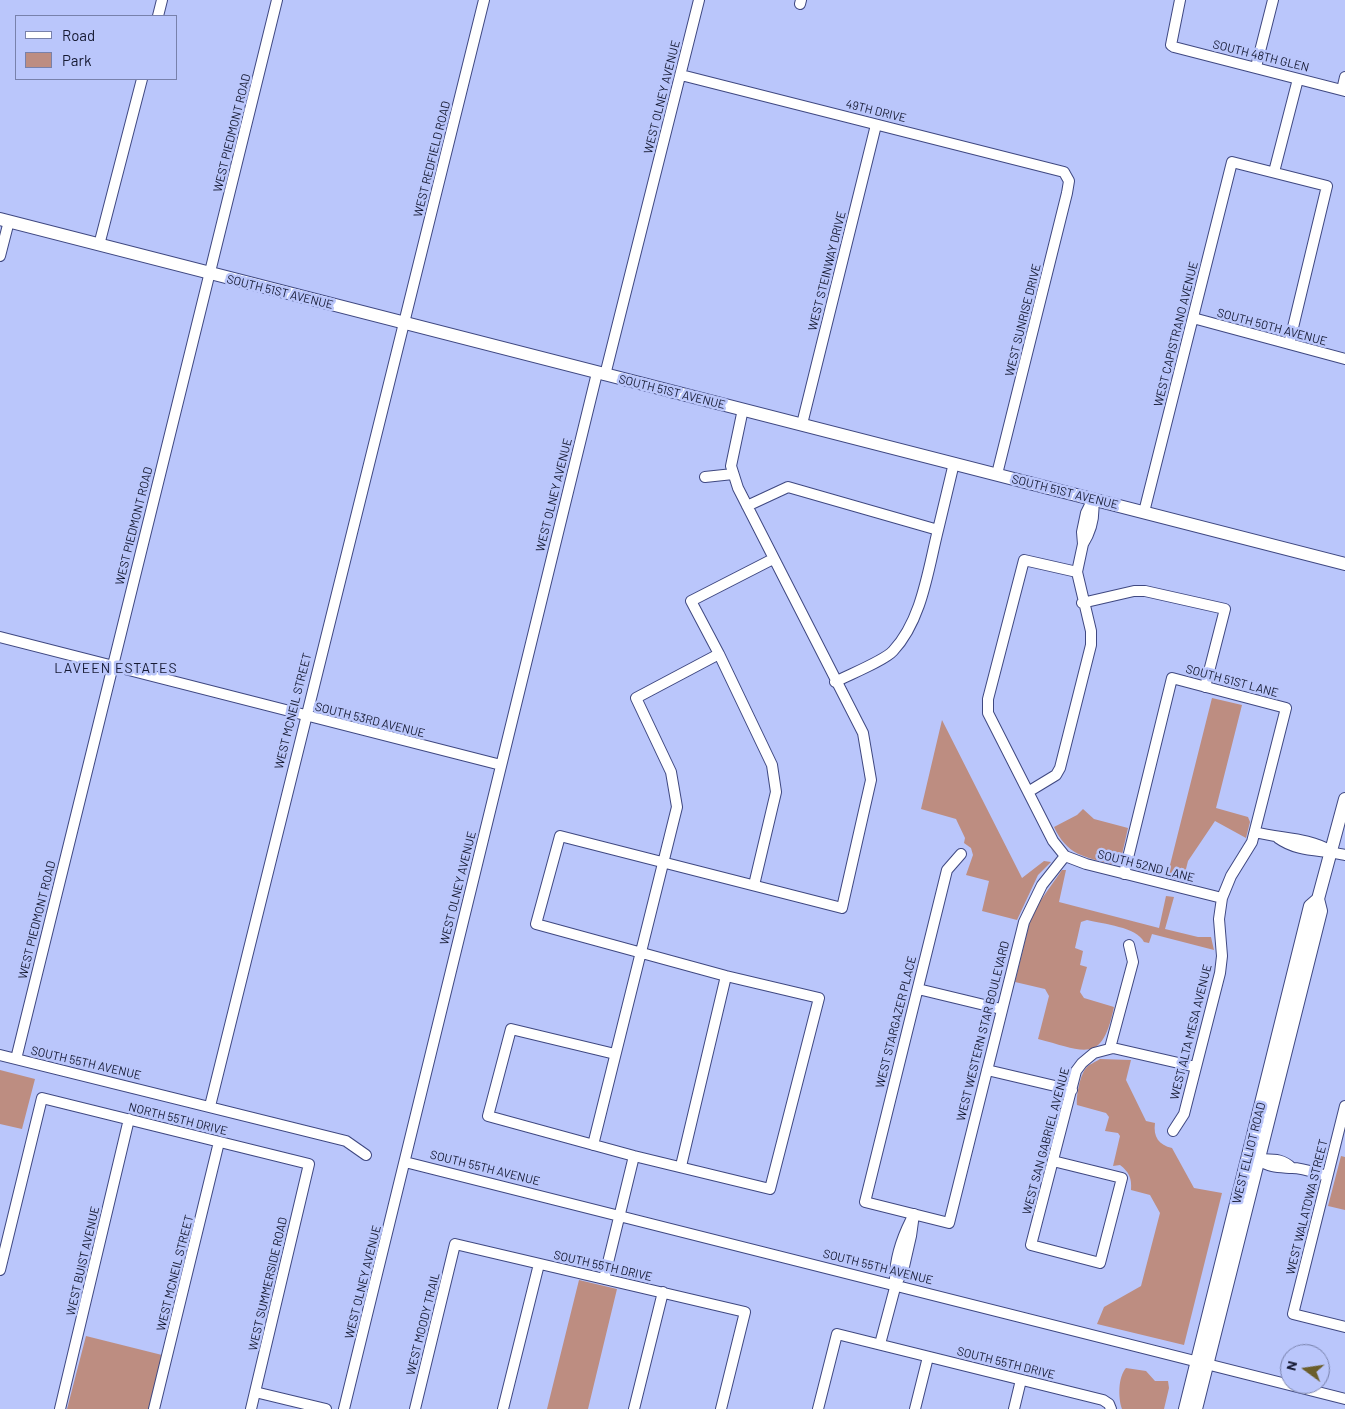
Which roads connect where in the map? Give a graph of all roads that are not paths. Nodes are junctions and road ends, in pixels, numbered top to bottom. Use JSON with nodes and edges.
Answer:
{"nodes":[{"id":1,"x":162,"y":0,"type":"edge"},
{"id":2,"x":277,"y":0,"type":"edge"},
{"id":3,"x":484,"y":0,"type":"edge"},
{"id":4,"x":699,"y":0,"type":"edge"},
{"id":5,"x":1180,"y":0,"type":"edge"},
{"id":6,"x":1273,"y":0,"type":"edge"},
{"id":7,"x":158,"y":15,"type":"edge"},
{"id":8,"x":1256,"y":68,"type":"junction"},
{"id":9,"x":681,"y":75,"type":"junction"},
{"id":10,"x":1345,"y":76,"type":"edge"},
{"id":11,"x":1298,"y":79,"type":"junction"},
{"id":12,"x":142,"y":80,"type":"edge"},
{"id":13,"x":1343,"y":91,"type":"edge"},
{"id":14,"x":876,"y":124,"type":"junction"},
{"id":15,"x":1064,"y":172,"type":"joint"},
{"id":16,"x":1274,"y":172,"type":"junction"},
{"id":17,"x":4,"y":220,"type":"edge"},
{"id":18,"x":99,"y":245,"type":"junction"},
{"id":19,"x":0,"y":256,"type":"edge"},
{"id":20,"x":210,"y":274,"type":"junction"},
{"id":21,"x":1193,"y":318,"type":"junction"},
{"id":22,"x":404,"y":324,"type":"junction"},
{"id":23,"x":1289,"y":344,"type":"junction"},
{"id":24,"x":1345,"y":359,"type":"edge"},
{"id":25,"x":601,"y":374,"type":"junction"},
{"id":26,"x":743,"y":409,"type":"junction"},
{"id":27,"x":802,"y":424,"type":"junction"},
{"id":28,"x":954,"y":463,"type":"junction"},
{"id":29,"x":733,"y":474,"type":"junction"},
{"id":30,"x":998,"y":474,"type":"junction"},
{"id":31,"x":705,"y":477,"type":"dead end"},
{"id":32,"x":1093,"y":499,"type":"junction"},
{"id":33,"x":747,"y":506,"type":"junction"},
{"id":34,"x":1144,"y":512,"type":"junction"},
{"id":35,"x":938,"y":530,"type":"junction"},
{"id":36,"x":773,"y":559,"type":"junction"},
{"id":37,"x":1345,"y":564,"type":"edge"},
{"id":38,"x":1077,"y":572,"type":"junction"},
{"id":39,"x":1082,"y":603,"type":"junction"},
{"id":40,"x":0,"y":637,"type":"edge"},
{"id":41,"x":719,"y":654,"type":"junction"},
{"id":42,"x":112,"y":666,"type":"junction"},
{"id":43,"x":835,"y":682,"type":"junction"},
{"id":44,"x":1205,"y":687,"type":"junction"},
{"id":45,"x":1286,"y":708,"type":"joint"},
{"id":46,"x":305,"y":716,"type":"junction"},
{"id":47,"x":501,"y":765,"type":"junction"},
{"id":48,"x":1028,"y":792,"type":"junction"},
{"id":49,"x":1345,"y":799,"type":"edge"},
{"id":50,"x":1255,"y":832,"type":"junction"},
{"id":51,"x":1331,"y":851,"type":"junction"},
{"id":52,"x":961,"y":854,"type":"dead end"},
{"id":53,"x":1345,"y":855,"type":"edge"},
{"id":54,"x":1065,"y":856,"type":"junction"},
{"id":55,"x":663,"y":862,"type":"junction"},
{"id":56,"x":1124,"y":874,"type":"junction"},
{"id":57,"x":754,"y":885,"type":"junction"},
{"id":58,"x":1222,"y":898,"type":"junction"},
{"id":59,"x":1129,"y":945,"type":"dead end"},
{"id":60,"x":641,"y":953,"type":"junction"},
{"id":61,"x":726,"y":976,"type":"junction"},
{"id":62,"x":918,"y":989,"type":"junction"},
{"id":63,"x":1001,"y":1009,"type":"junction"},
{"id":64,"x":1110,"y":1048,"type":"junction"},
{"id":65,"x":615,"y":1054,"type":"junction"},
{"id":66,"x":0,"y":1055,"type":"edge"},
{"id":67,"x":16,"y":1059,"type":"junction"},
{"id":68,"x":1196,"y":1067,"type":"junction"},
{"id":69,"x":987,"y":1070,"type":"junction"},
{"id":70,"x":1072,"y":1090,"type":"junction"},
{"id":71,"x":210,"y":1106,"type":"junction"},
{"id":72,"x":1345,"y":1106,"type":"edge"},
{"id":73,"x":129,"y":1120,"type":"junction"},
{"id":74,"x":1173,"y":1130,"type":"dead end"},
{"id":75,"x":219,"y":1142,"type":"junction"},
{"id":76,"x":593,"y":1145,"type":"junction"},
{"id":77,"x":366,"y":1155,"type":"dead end"},
{"id":78,"x":634,"y":1156,"type":"junction"},
{"id":79,"x":1253,"y":1158,"type":"junction"},
{"id":80,"x":1052,"y":1161,"type":"junction"},
{"id":81,"x":405,"y":1162,"type":"junction"},
{"id":82,"x":309,"y":1164,"type":"joint"},
{"id":83,"x":681,"y":1166,"type":"junction"},
{"id":84,"x":1327,"y":1176,"type":"junction"},
{"id":85,"x":620,"y":1214,"type":"junction"},
{"id":86,"x":914,"y":1214,"type":"junction"},
{"id":87,"x":456,"y":1244,"type":"joint"},
{"id":88,"x":539,"y":1264,"type":"junction"},
{"id":89,"x":0,"y":1270,"type":"edge"},
{"id":90,"x":604,"y":1279,"type":"junction"},
{"id":91,"x":896,"y":1284,"type":"junction"},
{"id":92,"x":663,"y":1292,"type":"junction"},
{"id":93,"x":1345,"y":1327,"type":"edge"},
{"id":94,"x":880,"y":1344,"type":"junction"},
{"id":95,"x":928,"y":1357,"type":"junction"},
{"id":96,"x":1202,"y":1363,"type":"junction"},
{"id":97,"x":1021,"y":1380,"type":"junction"},
{"id":98,"x":255,"y":1392,"type":"junction"},
{"id":99,"x":1345,"y":1399,"type":"edge"},
{"id":100,"x":1110,"y":1407,"type":"edge"},
{"id":101,"x":60,"y":1409,"type":"edge"},
{"id":102,"x":154,"y":1409,"type":"edge"},
{"id":103,"x":251,"y":1409,"type":"edge"},
{"id":104,"x":326,"y":1409,"type":"edge"},
{"id":105,"x":344,"y":1409,"type":"edge"},
{"id":106,"x":415,"y":1409,"type":"edge"},
{"id":107,"x":503,"y":1409,"type":"edge"},
{"id":108,"x":634,"y":1409,"type":"edge"},
{"id":109,"x":721,"y":1409,"type":"edge"},
{"id":110,"x":818,"y":1409,"type":"edge"},
{"id":111,"x":916,"y":1409,"type":"edge"},
{"id":112,"x":1014,"y":1409,"type":"edge"},
{"id":113,"x":1185,"y":1409,"type":"edge"},
{"id":114,"x":1196,"y":1409,"type":"edge"}],
"edges":[{"from":1,"to":7,"type":"street"},
{"from":2,"to":20,"type":"street","name":"WEST PIEDMONT ROAD"},
{"from":3,"to":22,"type":"street","name":"WEST REDFIELD ROAD"},
{"from":4,"to":9,"type":"street","name":"WEST OLNEY AVENUE"},
{"from":5,"to":8,"type":"street","name":"SOUTH 48TH GLEN"},
{"from":6,"to":8,"type":"street"},
{"from":8,"to":11,"type":"street","name":"SOUTH 48TH GLEN"},
{"from":9,"to":14,"type":"street","name":"49TH DRIVE"},
{"from":9,"to":25,"type":"street","name":"WEST OLNEY AVENUE"},
{"from":10,"to":13,"type":"street"},
{"from":11,"to":13,"type":"street","name":"SOUTH 48TH GLEN"},
{"from":11,"to":16,"type":"street"},
{"from":12,"to":18,"type":"street"},
{"from":14,"to":15,"type":"street","name":"49TH DRIVE"},
{"from":14,"to":27,"type":"street","name":"WEST STEINWAY DRIVE"},
{"from":15,"to":30,"type":"street","name":"WEST SUNRISE DRIVE"},
{"from":16,"to":21,"type":"street","name":"WEST CAPISTRANO AVENUE"},
{"from":16,"to":23,"type":"street"},
{"from":17,"to":18,"type":"main road","name":"SOUTH 51ST AVENUE"},
{"from":17,"to":19,"type":"street"},
{"from":18,"to":20,"type":"main road","name":"SOUTH 51ST AVENUE"},
{"from":20,"to":22,"type":"main road","name":"SOUTH 51ST AVENUE"},
{"from":20,"to":42,"type":"street","name":"WEST PIEDMONT ROAD"},
{"from":21,"to":23,"type":"street","name":"SOUTH 50TH AVENUE"},
{"from":21,"to":34,"type":"street","name":"WEST CAPISTRANO AVENUE"},
{"from":22,"to":25,"type":"main road","name":"SOUTH 51ST AVENUE"},
{"from":22,"to":46,"type":"street","name":"WEST MCNEIL STREET"},
{"from":23,"to":24,"type":"street","name":"SOUTH 50TH AVENUE"},
{"from":25,"to":26,"type":"main road","name":"SOUTH 51ST AVENUE"},
{"from":25,"to":47,"type":"street","name":"WEST OLNEY AVENUE"},
{"from":26,"to":27,"type":"main road","name":"SOUTH 51ST AVENUE"},
{"from":26,"to":29,"type":"street"},
{"from":27,"to":28,"type":"main road","name":"SOUTH 51ST AVENUE"},
{"from":28,"to":30,"type":"main road","name":"SOUTH 51ST AVENUE"},
{"from":28,"to":35,"type":"street"},
{"from":29,"to":31,"type":"street"},
{"from":29,"to":33,"type":"street"},
{"from":30,"to":32,"type":"main road","name":"SOUTH 51ST AVENUE"},
{"from":32,"to":34,"type":"main road","name":"SOUTH 51ST AVENUE"},
{"from":32,"to":38,"type":"street"},
{"from":33,"to":35,"type":"street"},
{"from":33,"to":36,"type":"street"},
{"from":34,"to":37,"type":"main road","name":"SOUTH 51ST AVENUE"},
{"from":35,"to":43,"type":"street"},
{"from":36,"to":41,"type":"street"},
{"from":36,"to":43,"type":"street"},
{"from":38,"to":39,"type":"street"},
{"from":38,"to":48,"type":"street"},
{"from":39,"to":44,"type":"street"},
{"from":39,"to":48,"type":"street"},
{"from":40,"to":42,"type":"street","name":"SOUTH 53RD AVENUE"},
{"from":41,"to":55,"type":"street"},
{"from":41,"to":57,"type":"street"},
{"from":42,"to":46,"type":"street","name":"SOUTH 53RD AVENUE"},
{"from":42,"to":67,"type":"street","name":"WEST PIEDMONT ROAD"},
{"from":43,"to":57,"type":"street"},
{"from":44,"to":45,"type":"street","name":"SOUTH 51ST LANE"},
{"from":44,"to":56,"type":"street","name":"SOUTH 51ST LANE"},
{"from":45,"to":50,"type":"street","name":"WEST ALTA MESA AVENUE"},
{"from":46,"to":47,"type":"street","name":"SOUTH 53RD AVENUE"},
{"from":46,"to":71,"type":"street","name":"WEST MCNEIL STREET"},
{"from":47,"to":81,"type":"street","name":"WEST OLNEY AVENUE"},
{"from":48,"to":54,"type":"street"},
{"from":49,"to":51,"type":"main road","name":"WEST ELLIOT ROAD"},
{"from":50,"to":51,"type":"street"},
{"from":50,"to":58,"type":"street","name":"WEST ALTA MESA AVENUE"},
{"from":51,"to":53,"type":"street"},
{"from":51,"to":79,"type":"main road","name":"WEST ELLIOT ROAD"},
{"from":52,"to":62,"type":"street","name":"WEST STARGAZER PLACE"},
{"from":54,"to":56,"type":"street","name":"SOUTH 52ND LANE"},
{"from":54,"to":63,"type":"street","name":"WEST WESTERN STAR BOULEVARD"},
{"from":55,"to":57,"type":"street"},
{"from":55,"to":60,"type":"street"},
{"from":55,"to":60,"type":"street"},
{"from":56,"to":58,"type":"street","name":"SOUTH 52ND LANE"},
{"from":58,"to":68,"type":"street","name":"WEST ALTA MESA AVENUE"},
{"from":59,"to":64,"type":"street"},
{"from":60,"to":61,"type":"street"},
{"from":60,"to":65,"type":"street"},
{"from":61,"to":83,"type":"street"},
{"from":61,"to":83,"type":"street"},
{"from":62,"to":63,"type":"street"},
{"from":62,"to":86,"type":"street","name":"WEST STARGAZER PLACE"},
{"from":63,"to":69,"type":"street","name":"WEST WESTERN STAR BOULEVARD"},
{"from":64,"to":68,"type":"street"},
{"from":64,"to":70,"type":"street","name":"WEST SAN GABRIEL AVENUE"},
{"from":65,"to":76,"type":"street"},
{"from":65,"to":76,"type":"street"},
{"from":66,"to":67,"type":"street","name":"SOUTH 55TH AVENUE"},
{"from":67,"to":71,"type":"street","name":"SOUTH 55TH AVENUE"},
{"from":68,"to":74,"type":"street","name":"WEST ALTA MESA AVENUE"},
{"from":69,"to":70,"type":"street"},
{"from":69,"to":86,"type":"street","name":"WEST WESTERN STAR BOULEVARD"},
{"from":70,"to":80,"type":"street","name":"WEST SAN GABRIEL AVENUE"},
{"from":71,"to":77,"type":"street","name":"SOUTH 55TH AVENUE"},
{"from":72,"to":84,"type":"street","name":"WEST WALATOWA STREET"},
{"from":73,"to":75,"type":"street","name":"NORTH 55TH DRIVE"},
{"from":73,"to":89,"type":"street","name":"NORTH 55TH DRIVE"},
{"from":73,"to":101,"type":"street","name":"WEST BUIST AVENUE"},
{"from":75,"to":82,"type":"street","name":"NORTH 55TH DRIVE"},
{"from":75,"to":102,"type":"street","name":"WEST MCNEIL STREET"},
{"from":76,"to":78,"type":"street"},
{"from":78,"to":83,"type":"street"},
{"from":78,"to":85,"type":"street"},
{"from":79,"to":84,"type":"street"},
{"from":79,"to":96,"type":"main road","name":"WEST ELLIOT ROAD"},
{"from":80,"to":80,"type":"street","name":"WEST SAN GABRIEL AVENUE"},
{"from":81,"to":85,"type":"street","name":"SOUTH 55TH AVENUE"},
{"from":81,"to":105,"type":"street","name":"WEST OLNEY AVENUE"},
{"from":82,"to":98,"type":"street","name":"WEST SUMMERSIDE ROAD"},
{"from":84,"to":93,"type":"street","name":"WEST WALATOWA STREET"},
{"from":85,"to":90,"type":"street"},
{"from":85,"to":91,"type":"street","name":"SOUTH 55TH AVENUE"},
{"from":86,"to":91,"type":"street"},
{"from":87,"to":88,"type":"street","name":"SOUTH 55TH DRIVE"},
{"from":87,"to":106,"type":"street","name":"WEST MOODY TRAIL"},
{"from":88,"to":90,"type":"street","name":"SOUTH 55TH DRIVE"},
{"from":88,"to":107,"type":"street"},
{"from":90,"to":92,"type":"street","name":"SOUTH 55TH DRIVE"},
{"from":91,"to":94,"type":"street"},
{"from":91,"to":96,"type":"street","name":"SOUTH 55TH AVENUE"},
{"from":92,"to":108,"type":"street"},
{"from":92,"to":109,"type":"street","name":"SOUTH 55TH DRIVE"},
{"from":94,"to":95,"type":"street","name":"SOUTH 55TH DRIVE"},
{"from":94,"to":110,"type":"street","name":"SOUTH 55TH DRIVE"},
{"from":95,"to":97,"type":"street","name":"SOUTH 55TH DRIVE"},
{"from":95,"to":111,"type":"street"},
{"from":96,"to":99,"type":"street","name":"SOUTH 55TH AVENUE"},
{"from":96,"to":113,"type":"main road","name":"WEST ELLIOT ROAD"},
{"from":96,"to":114,"type":"main road","name":"WEST ELLIOT ROAD"},
{"from":97,"to":100,"type":"street","name":"SOUTH 55TH DRIVE"},
{"from":97,"to":112,"type":"street"},
{"from":98,"to":103,"type":"street","name":"WEST SUMMERSIDE ROAD"},
{"from":98,"to":104,"type":"street"}]}
